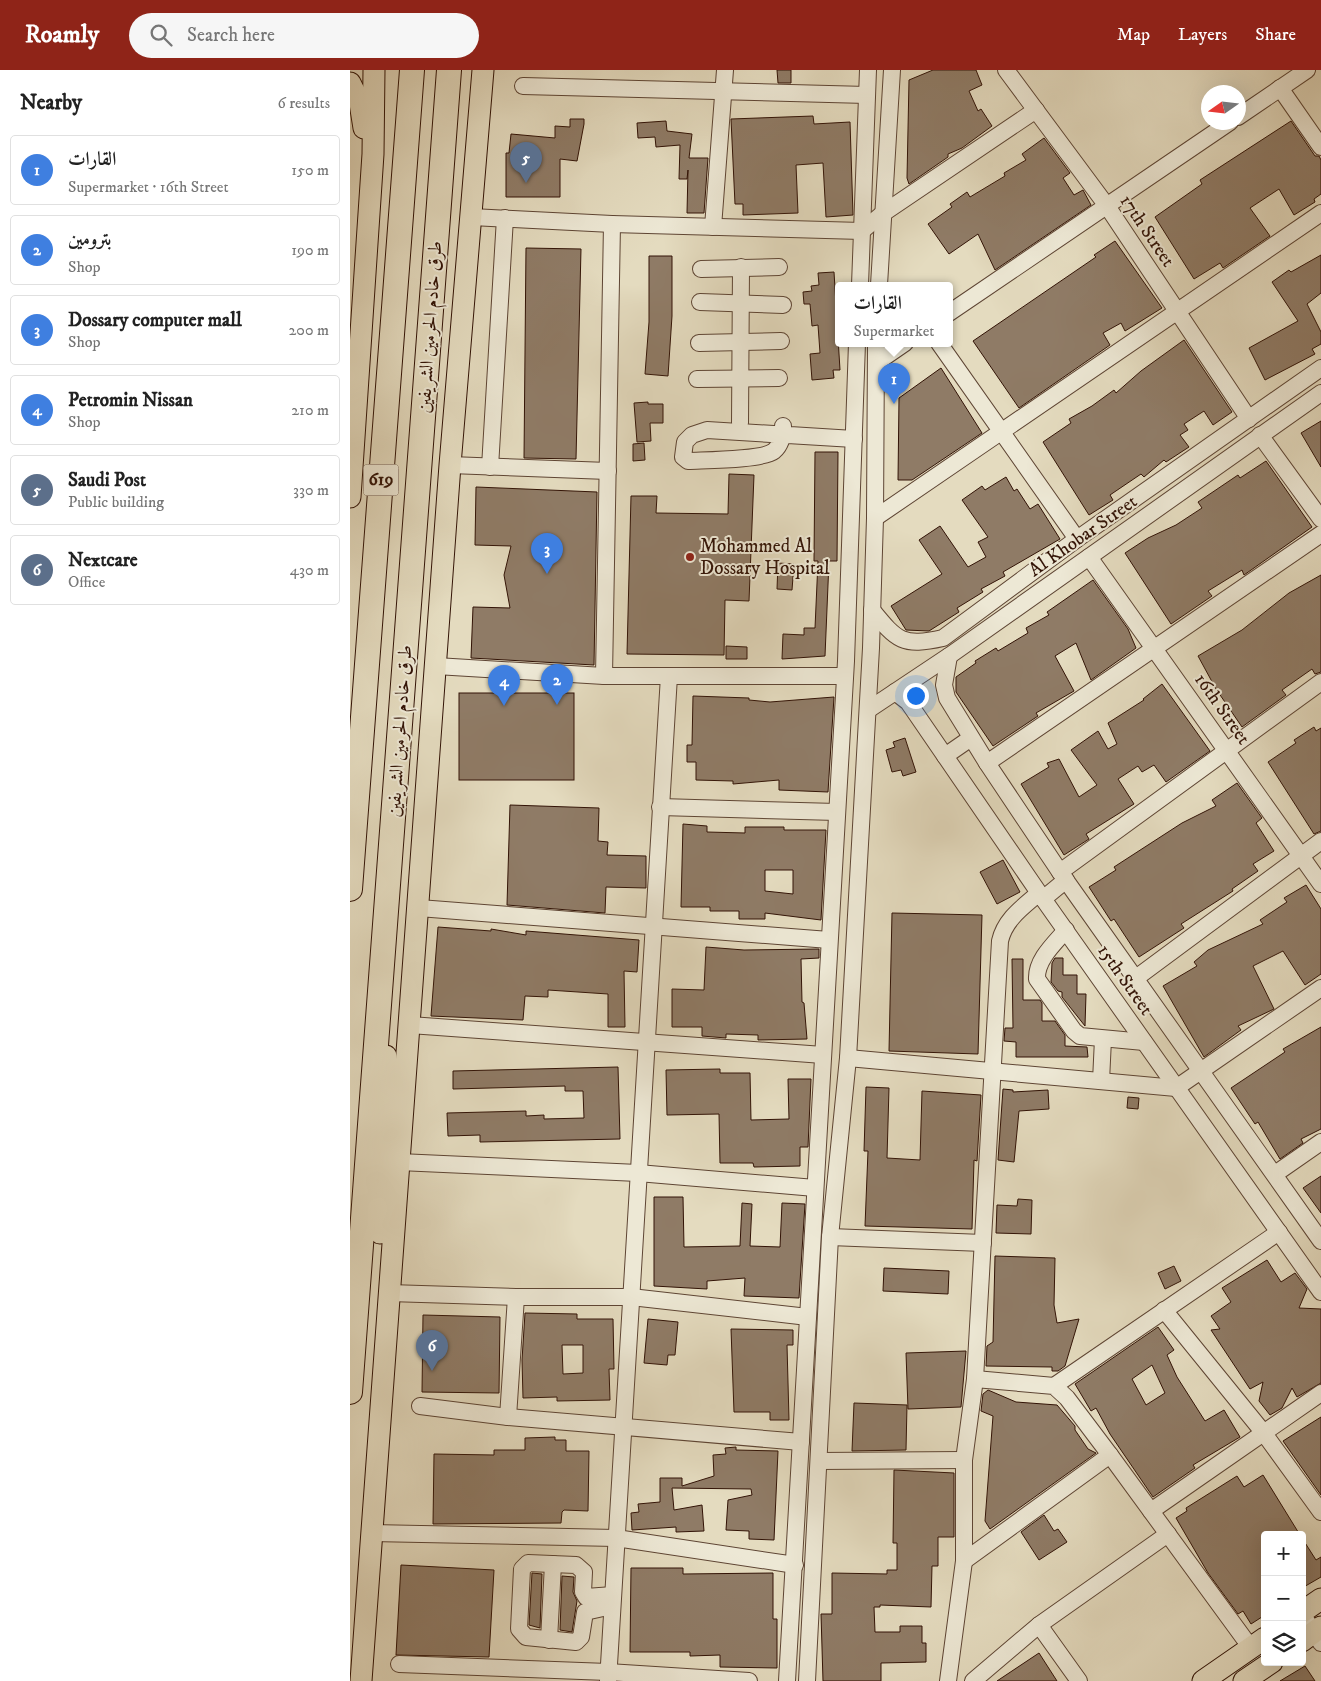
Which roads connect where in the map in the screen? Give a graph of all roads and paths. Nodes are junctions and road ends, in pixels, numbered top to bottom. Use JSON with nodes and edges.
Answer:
{"nodes":[{"id":1,"x":374,"y":70,"type":"edge"},
{"id":2,"x":384,"y":70,"type":"edge"},
{"id":3,"x":412,"y":70,"type":"edge"},
{"id":4,"x":449,"y":70,"type":"edge"},
{"id":5,"x":470,"y":70,"type":"edge"},
{"id":6,"x":483,"y":70,"type":"edge"},
{"id":7,"x":725,"y":70,"type":"edge"},
{"id":8,"x":868,"y":70,"type":"edge"},
{"id":9,"x":1006,"y":70,"type":"edge"},
{"id":10,"x":1307,"y":70,"type":"edge"},
{"id":11,"x":892,"y":71,"type":"edge"},
{"id":12,"x":350,"y":83,"type":"edge"},
{"id":13,"x":522,"y":86,"type":"dead end"},
{"id":14,"x":1280,"y":88,"type":"junction"},
{"id":15,"x":724,"y":91,"type":"junction"},
{"id":16,"x":867,"y":95,"type":"junction"},
{"id":17,"x":1036,"y":110,"type":"junction"},
{"id":18,"x":1246,"y":111,"type":"edge"},
{"id":19,"x":1218,"y":130,"type":"edge"},
{"id":20,"x":1321,"y":147,"type":"edge"},
{"id":21,"x":373,"y":154,"type":"junction"},
{"id":22,"x":371,"y":189,"type":"junction"},
{"id":23,"x":1107,"y":206,"type":"junction"},
{"id":24,"x":1321,"y":213,"type":"edge"},
{"id":25,"x":882,"y":214,"type":"junction"},
{"id":26,"x":472,"y":216,"type":"junction"},
{"id":27,"x":505,"y":218,"type":"junction"},
{"id":28,"x":612,"y":224,"type":"junction"},
{"id":29,"x":713,"y":227,"type":"junction"},
{"id":30,"x":862,"y":231,"type":"junction"},
{"id":31,"x":741,"y":267,"type":"junction"},
{"id":32,"x":779,"y":267,"type":"dead end"},
{"id":33,"x":701,"y":269,"type":"dead end"},
{"id":34,"x":860,"y":282,"type":"edge"},
{"id":35,"x":879,"y":282,"type":"edge"},
{"id":36,"x":700,"y":302,"type":"dead end"},
{"id":37,"x":740,"y":304,"type":"junction"},
{"id":38,"x":783,"y":305,"type":"dead end"},
{"id":39,"x":953,"y":310,"type":"edge"},
{"id":40,"x":1177,"y":311,"type":"junction"},
{"id":41,"x":781,"y":341,"type":"dead end"},
{"id":42,"x":739,"y":342,"type":"junction"},
{"id":43,"x":699,"y":343,"type":"dead end"},
{"id":44,"x":857,"y":347,"type":"edge"},
{"id":45,"x":876,"y":347,"type":"edge"},
{"id":46,"x":899,"y":347,"type":"edge"},
{"id":47,"x":942,"y":347,"type":"edge"},
{"id":48,"x":876,"y":363,"type":"junction"},
{"id":49,"x":1321,"y":368,"type":"edge"},
{"id":50,"x":779,"y":378,"type":"dead end"},
{"id":51,"x":697,"y":379,"type":"dead end"},
{"id":52,"x":740,"y":379,"type":"junction"},
{"id":53,"x":1321,"y":393,"type":"edge"},
{"id":54,"x":1249,"y":419,"type":"junction"},
{"id":55,"x":740,"y":423,"type":"junction"},
{"id":56,"x":707,"y":430,"type":"junction"},
{"id":57,"x":783,"y":431,"type":"junction"},
{"id":58,"x":1002,"y":432,"type":"junction"},
{"id":59,"x":854,"y":434,"type":"junction"},
{"id":60,"x":1260,"y":435,"type":"junction"},
{"id":61,"x":450,"y":465,"type":"junction"},
{"id":62,"x":490,"y":467,"type":"junction"},
{"id":63,"x":608,"y":471,"type":"junction"},
{"id":64,"x":350,"y":497,"type":"edge"},
{"id":65,"x":875,"y":518,"type":"junction"},
{"id":66,"x":1321,"y":519,"type":"edge"},
{"id":67,"x":1321,"y":534,"type":"edge"},
{"id":68,"x":1077,"y":539,"type":"junction"},
{"id":69,"x":1089,"y":557,"type":"junction"},
{"id":70,"x":986,"y":606,"type":"junction"},
{"id":71,"x":872,"y":610,"type":"junction"},
{"id":72,"x":997,"y":622,"type":"junction"},
{"id":73,"x":1154,"y":648,"type":"junction"},
{"id":74,"x":949,"y":656,"type":"junction"},
{"id":75,"x":436,"y":666,"type":"junction"},
{"id":76,"x":604,"y":676,"type":"junction"},
{"id":77,"x":668,"y":676,"type":"junction"},
{"id":78,"x":845,"y":676,"type":"junction"},
{"id":79,"x":1321,"y":682,"type":"edge"},
{"id":80,"x":894,"y":692,"type":"junction"},
{"id":81,"x":868,"y":710,"type":"junction"},
{"id":82,"x":971,"y":738,"type":"junction"},
{"id":83,"x":1227,"y":751,"type":"junction"},
{"id":84,"x":945,"y":756,"type":"junction"},
{"id":85,"x":987,"y":763,"type":"junction"},
{"id":86,"x":660,"y":807,"type":"junction"},
{"id":87,"x":837,"y":812,"type":"junction"},
{"id":88,"x":393,"y":822,"type":"junction"},
{"id":89,"x":1321,"y":841,"type":"edge"},
{"id":90,"x":1301,"y":856,"type":"junction"},
{"id":91,"x":1063,"y":876,"type":"junction"},
{"id":92,"x":1321,"y":884,"type":"edge"},
{"id":93,"x":350,"y":889,"type":"edge"},
{"id":94,"x":1041,"y":896,"type":"junction"},
{"id":95,"x":419,"y":908,"type":"junction"},
{"id":96,"x":653,"y":927,"type":"junction"},
{"id":97,"x":1066,"y":930,"type":"junction"},
{"id":98,"x":829,"y":940,"type":"junction"},
{"id":99,"x":1136,"y":978,"type":"junction"},
{"id":100,"x":1321,"y":988,"type":"edge"},
{"id":101,"x":410,"y":1025,"type":"junction"},
{"id":102,"x":1103,"y":1039,"type":"junction"},
{"id":103,"x":646,"y":1042,"type":"junction"},
{"id":104,"x":1144,"y":1042,"type":"junction"},
{"id":105,"x":823,"y":1055,"type":"junction"},
{"id":106,"x":848,"y":1058,"type":"junction"},
{"id":107,"x":1202,"y":1070,"type":"junction"},
{"id":108,"x":993,"y":1071,"type":"junction"},
{"id":109,"x":1101,"y":1081,"type":"junction"},
{"id":110,"x":1176,"y":1088,"type":"junction"},
{"id":111,"x":1321,"y":1142,"type":"edge"},
{"id":112,"x":399,"y":1162,"type":"junction"},
{"id":113,"x":638,"y":1173,"type":"junction"},
{"id":114,"x":1275,"y":1174,"type":"junction"},
{"id":115,"x":815,"y":1188,"type":"junction"},
{"id":116,"x":1279,"y":1232,"type":"junction"},
{"id":117,"x":830,"y":1236,"type":"junction"},
{"id":118,"x":1321,"y":1241,"type":"edge"},
{"id":119,"x":983,"y":1243,"type":"junction"},
{"id":120,"x":1321,"y":1292,"type":"edge"},
{"id":121,"x":389,"y":1293,"type":"junction"},
{"id":122,"x":516,"y":1297,"type":"junction"},
{"id":123,"x":631,"y":1297,"type":"junction"},
{"id":124,"x":1164,"y":1310,"type":"junction"},
{"id":125,"x":808,"y":1317,"type":"junction"},
{"id":126,"x":975,"y":1379,"type":"junction"},
{"id":127,"x":1054,"y":1386,"type":"junction"},
{"id":128,"x":350,"y":1392,"type":"edge"},
{"id":129,"x":1321,"y":1393,"type":"edge"},
{"id":130,"x":420,"y":1406,"type":"dead end"},
{"id":131,"x":508,"y":1417,"type":"junction"},
{"id":132,"x":623,"y":1426,"type":"junction"},
{"id":133,"x":1263,"y":1432,"type":"junction"},
{"id":134,"x":800,"y":1442,"type":"junction"},
{"id":135,"x":1110,"y":1455,"type":"junction"},
{"id":136,"x":964,"y":1460,"type":"junction"},
{"id":137,"x":819,"y":1461,"type":"junction"},
{"id":138,"x":1151,"y":1511,"type":"junction"},
{"id":139,"x":1321,"y":1512,"type":"edge"},
{"id":140,"x":371,"y":1533,"type":"junction"},
{"id":141,"x":1168,"y":1534,"type":"junction"},
{"id":142,"x":616,"y":1538,"type":"junction"},
{"id":143,"x":964,"y":1561,"type":"junction"},
{"id":144,"x":553,"y":1564,"type":"junction"},
{"id":145,"x":795,"y":1565,"type":"junction"},
{"id":146,"x":1321,"y":1599,"type":"edge"},
{"id":147,"x":613,"y":1600,"type":"junction"},
{"id":148,"x":1306,"y":1610,"type":"edge"},
{"id":149,"x":1306,"y":1619,"type":"edge"},
{"id":150,"x":1040,"y":1625,"type":"junction"},
{"id":151,"x":1316,"y":1635,"type":"edge"},
{"id":152,"x":549,"y":1640,"type":"junction"},
{"id":153,"x":1258,"y":1643,"type":"edge"},
{"id":154,"x":399,"y":1664,"type":"dead end"},
{"id":155,"x":1266,"y":1666,"type":"edge"},
{"id":156,"x":608,"y":1677,"type":"edge"},
{"id":157,"x":979,"y":1679,"type":"edge"},
{"id":158,"x":361,"y":1681,"type":"edge"},
{"id":159,"x":749,"y":1681,"type":"edge"},
{"id":160,"x":787,"y":1681,"type":"edge"},
{"id":161,"x":807,"y":1681,"type":"edge"},
{"id":162,"x":948,"y":1681,"type":"edge"},
{"id":163,"x":1079,"y":1681,"type":"edge"},
{"id":164,"x":1203,"y":1681,"type":"edge"},
{"id":165,"x":1244,"y":1681,"type":"edge"}],
"edges":[{"from":1,"to":21,"type":"main road"},
{"from":2,"to":21,"type":"main road"},
{"from":3,"to":93,"type":"highway","name":"طرق خادم الحرمين الشريفين","number":"619"},
{"from":4,"to":88,"type":"highway","name":"طرق خادم الحرمين الشريفين","number":"619"},
{"from":5,"to":26,"type":"main road"},
{"from":6,"to":26,"type":"main road"},
{"from":7,"to":15,"type":"street"},
{"from":8,"to":16,"type":"street"},
{"from":9,"to":17,"type":"street","name":"17th Street"},
{"from":10,"to":14,"type":"street"},
{"from":11,"to":25,"type":"street"},
{"from":12,"to":22,"type":"main road"},
{"from":13,"to":15,"type":"street"},
{"from":14,"to":18,"type":"street"},
{"from":14,"to":20,"type":"street"},
{"from":15,"to":16,"type":"street"},
{"from":15,"to":29,"type":"street"},
{"from":16,"to":30,"type":"street"},
{"from":17,"to":23,"type":"street","name":"17th Street"},
{"from":17,"to":25,"type":"street"},
{"from":19,"to":23,"type":"street"},
{"from":21,"to":22,"type":"main road"},
{"from":22,"to":64,"type":"main road"},
{"from":23,"to":39,"type":"street"},
{"from":23,"to":40,"type":"street","name":"17th Street"},
{"from":24,"to":40,"type":"street"},
{"from":25,"to":30,"type":"street"},
{"from":25,"to":35,"type":"street"},
{"from":26,"to":27,"type":"street"},
{"from":26,"to":61,"type":"main road"},
{"from":27,"to":28,"type":"street"},
{"from":27,"to":62,"type":"street"},
{"from":28,"to":29,"type":"street"},
{"from":28,"to":63,"type":"street"},
{"from":29,"to":30,"type":"street"},
{"from":30,"to":34,"type":"street"},
{"from":31,"to":32,"type":"street"},
{"from":31,"to":33,"type":"street"},
{"from":31,"to":37,"type":"street"},
{"from":36,"to":37,"type":"street"},
{"from":37,"to":38,"type":"street"},
{"from":37,"to":42,"type":"street"},
{"from":40,"to":54,"type":"street","name":"17th Street"},
{"from":40,"to":58,"type":"street"},
{"from":41,"to":42,"type":"street"},
{"from":42,"to":43,"type":"street"},
{"from":42,"to":52,"type":"street"},
{"from":44,"to":59,"type":"street"},
{"from":45,"to":48,"type":"street"},
{"from":46,"to":48,"type":"street"},
{"from":47,"to":58,"type":"street"},
{"from":48,"to":65,"type":"street"},
{"from":49,"to":54,"type":"street","name":"Al Khobar Street"},
{"from":50,"to":52,"type":"street"},
{"from":51,"to":52,"type":"street"},
{"from":52,"to":55,"type":"street"},
{"from":53,"to":60,"type":"street","name":"Al Khobar Street"},
{"from":54,"to":68,"type":"street","name":"Al Khobar Street"},
{"from":55,"to":56,"type":"street"},
{"from":55,"to":57,"type":"street"},
{"from":56,"to":57,"type":"street"},
{"from":56,"to":57,"type":"street"},
{"from":57,"to":59,"type":"street"},
{"from":58,"to":65,"type":"street"},
{"from":58,"to":68,"type":"street"},
{"from":59,"to":78,"type":"street"},
{"from":60,"to":66,"type":"street"},
{"from":60,"to":69,"type":"street","name":"Al Khobar Street"},
{"from":61,"to":62,"type":"street"},
{"from":61,"to":75,"type":"main road"},
{"from":62,"to":63,"type":"street"},
{"from":63,"to":76,"type":"street"},
{"from":65,"to":71,"type":"street"},
{"from":67,"to":73,"type":"street"},
{"from":68,"to":70,"type":"street","name":"Al Khobar Street"},
{"from":69,"to":72,"type":"street","name":"Al Khobar Street"},
{"from":69,"to":73,"type":"street","name":"16th Street"},
{"from":70,"to":71,"type":"street","name":"Al Khobar Street"},
{"from":70,"to":72,"type":"street"},
{"from":71,"to":81,"type":"street"},
{"from":72,"to":74,"type":"street","name":"Al Khobar Street"},
{"from":73,"to":83,"type":"street","name":"16th Street"},
{"from":73,"to":85,"type":"street"},
{"from":74,"to":80,"type":"street","name":"Al Khobar Street"},
{"from":74,"to":82,"type":"street","name":"15th Street"},
{"from":75,"to":76,"type":"street"},
{"from":75,"to":95,"type":"main road"},
{"from":76,"to":77,"type":"street"},
{"from":77,"to":78,"type":"street"},
{"from":77,"to":86,"type":"street"},
{"from":78,"to":87,"type":"street"},
{"from":79,"to":83,"type":"street"},
{"from":80,"to":81,"type":"street","name":"Al Khobar Street"},
{"from":80,"to":84,"type":"street","name":"15th Street"},
{"from":81,"to":106,"type":"street"},
{"from":82,"to":84,"type":"street"},
{"from":82,"to":85,"type":"street","name":"15th Street"},
{"from":83,"to":90,"type":"street","name":"16th Street"},
{"from":83,"to":91,"type":"street"},
{"from":84,"to":94,"type":"street","name":"15th Street"},
{"from":85,"to":91,"type":"street","name":"15th Street"},
{"from":86,"to":87,"type":"street"},
{"from":86,"to":96,"type":"street"},
{"from":87,"to":98,"type":"street"},
{"from":88,"to":128,"type":"highway","name":"طرق خادم الحرمين الشريفين","number":"619"},
{"from":88,"to":140,"type":"main road"},
{"from":89,"to":90,"type":"street"},
{"from":90,"to":92,"type":"street","name":"16th Street"},
{"from":90,"to":99,"type":"street"},
{"from":91,"to":94,"type":"street"},
{"from":91,"to":99,"type":"street","name":"15th Street"},
{"from":94,"to":97,"type":"street","name":"15th Street"},
{"from":94,"to":108,"type":"street"},
{"from":95,"to":96,"type":"street"},
{"from":95,"to":101,"type":"main road"},
{"from":96,"to":98,"type":"street"},
{"from":96,"to":103,"type":"street"},
{"from":97,"to":102,"type":"street"},
{"from":97,"to":104,"type":"street","name":"15th Street"},
{"from":98,"to":105,"type":"street"},
{"from":99,"to":107,"type":"street","name":"15th Street"},
{"from":100,"to":107,"type":"street"},
{"from":101,"to":103,"type":"street"},
{"from":101,"to":112,"type":"main road"},
{"from":102,"to":104,"type":"street"},
{"from":102,"to":109,"type":"street"},
{"from":103,"to":105,"type":"street"},
{"from":103,"to":113,"type":"street"},
{"from":104,"to":110,"type":"street","name":"15th Street"},
{"from":105,"to":115,"type":"street"},
{"from":106,"to":108,"type":"street"},
{"from":106,"to":117,"type":"street"},
{"from":107,"to":110,"type":"street"},
{"from":107,"to":114,"type":"street","name":"15th Street"},
{"from":108,"to":109,"type":"street"},
{"from":108,"to":119,"type":"street"},
{"from":109,"to":110,"type":"street"},
{"from":110,"to":116,"type":"street","name":"15th Street"},
{"from":111,"to":114,"type":"street"},
{"from":112,"to":113,"type":"street"},
{"from":112,"to":121,"type":"main road"},
{"from":113,"to":115,"type":"street"},
{"from":113,"to":123,"type":"street"},
{"from":114,"to":118,"type":"street","name":"15th Street"},
{"from":115,"to":125,"type":"street"},
{"from":116,"to":120,"type":"street","name":"15th Street"},
{"from":116,"to":124,"type":"street"},
{"from":117,"to":119,"type":"street"},
{"from":117,"to":137,"type":"street"},
{"from":119,"to":126,"type":"street"},
{"from":121,"to":122,"type":"street"},
{"from":121,"to":140,"type":"main road"},
{"from":122,"to":123,"type":"street"},
{"from":122,"to":131,"type":"street"},
{"from":123,"to":125,"type":"street"},
{"from":123,"to":132,"type":"street"},
{"from":124,"to":127,"type":"street"},
{"from":124,"to":133,"type":"street"},
{"from":125,"to":134,"type":"street"},
{"from":126,"to":127,"type":"street"},
{"from":126,"to":136,"type":"street"},
{"from":127,"to":135,"type":"street"},
{"from":129,"to":133,"type":"street"},
{"from":130,"to":131,"type":"street"},
{"from":131,"to":132,"type":"street"},
{"from":132,"to":134,"type":"street"},
{"from":132,"to":142,"type":"street"},
{"from":133,"to":138,"type":"street"},
{"from":133,"to":139,"type":"street"},
{"from":134,"to":145,"type":"street"},
{"from":135,"to":138,"type":"street"},
{"from":135,"to":143,"type":"street"},
{"from":136,"to":137,"type":"street"},
{"from":136,"to":143,"type":"street"},
{"from":137,"to":161,"type":"street"},
{"from":138,"to":141,"type":"street"},
{"from":140,"to":142,"type":"street"},
{"from":140,"to":158,"type":"main road"},
{"from":141,"to":150,"type":"street"},
{"from":141,"to":153,"type":"street"},
{"from":142,"to":145,"type":"street"},
{"from":142,"to":147,"type":"street"},
{"from":143,"to":162,"type":"street"},
{"from":144,"to":147,"type":"street"},
{"from":144,"to":152,"type":"street"},
{"from":144,"to":152,"type":"street"},
{"from":145,"to":160,"type":"street"},
{"from":146,"to":148,"type":"main road"},
{"from":147,"to":152,"type":"street"},
{"from":147,"to":156,"type":"street"},
{"from":149,"to":151,"type":"street"},
{"from":150,"to":157,"type":"street"},
{"from":150,"to":163,"type":"street"},
{"from":153,"to":164,"type":"main road"},
{"from":154,"to":156,"type":"street"},
{"from":155,"to":165,"type":"main road"},
{"from":156,"to":159,"type":"street"}]}
